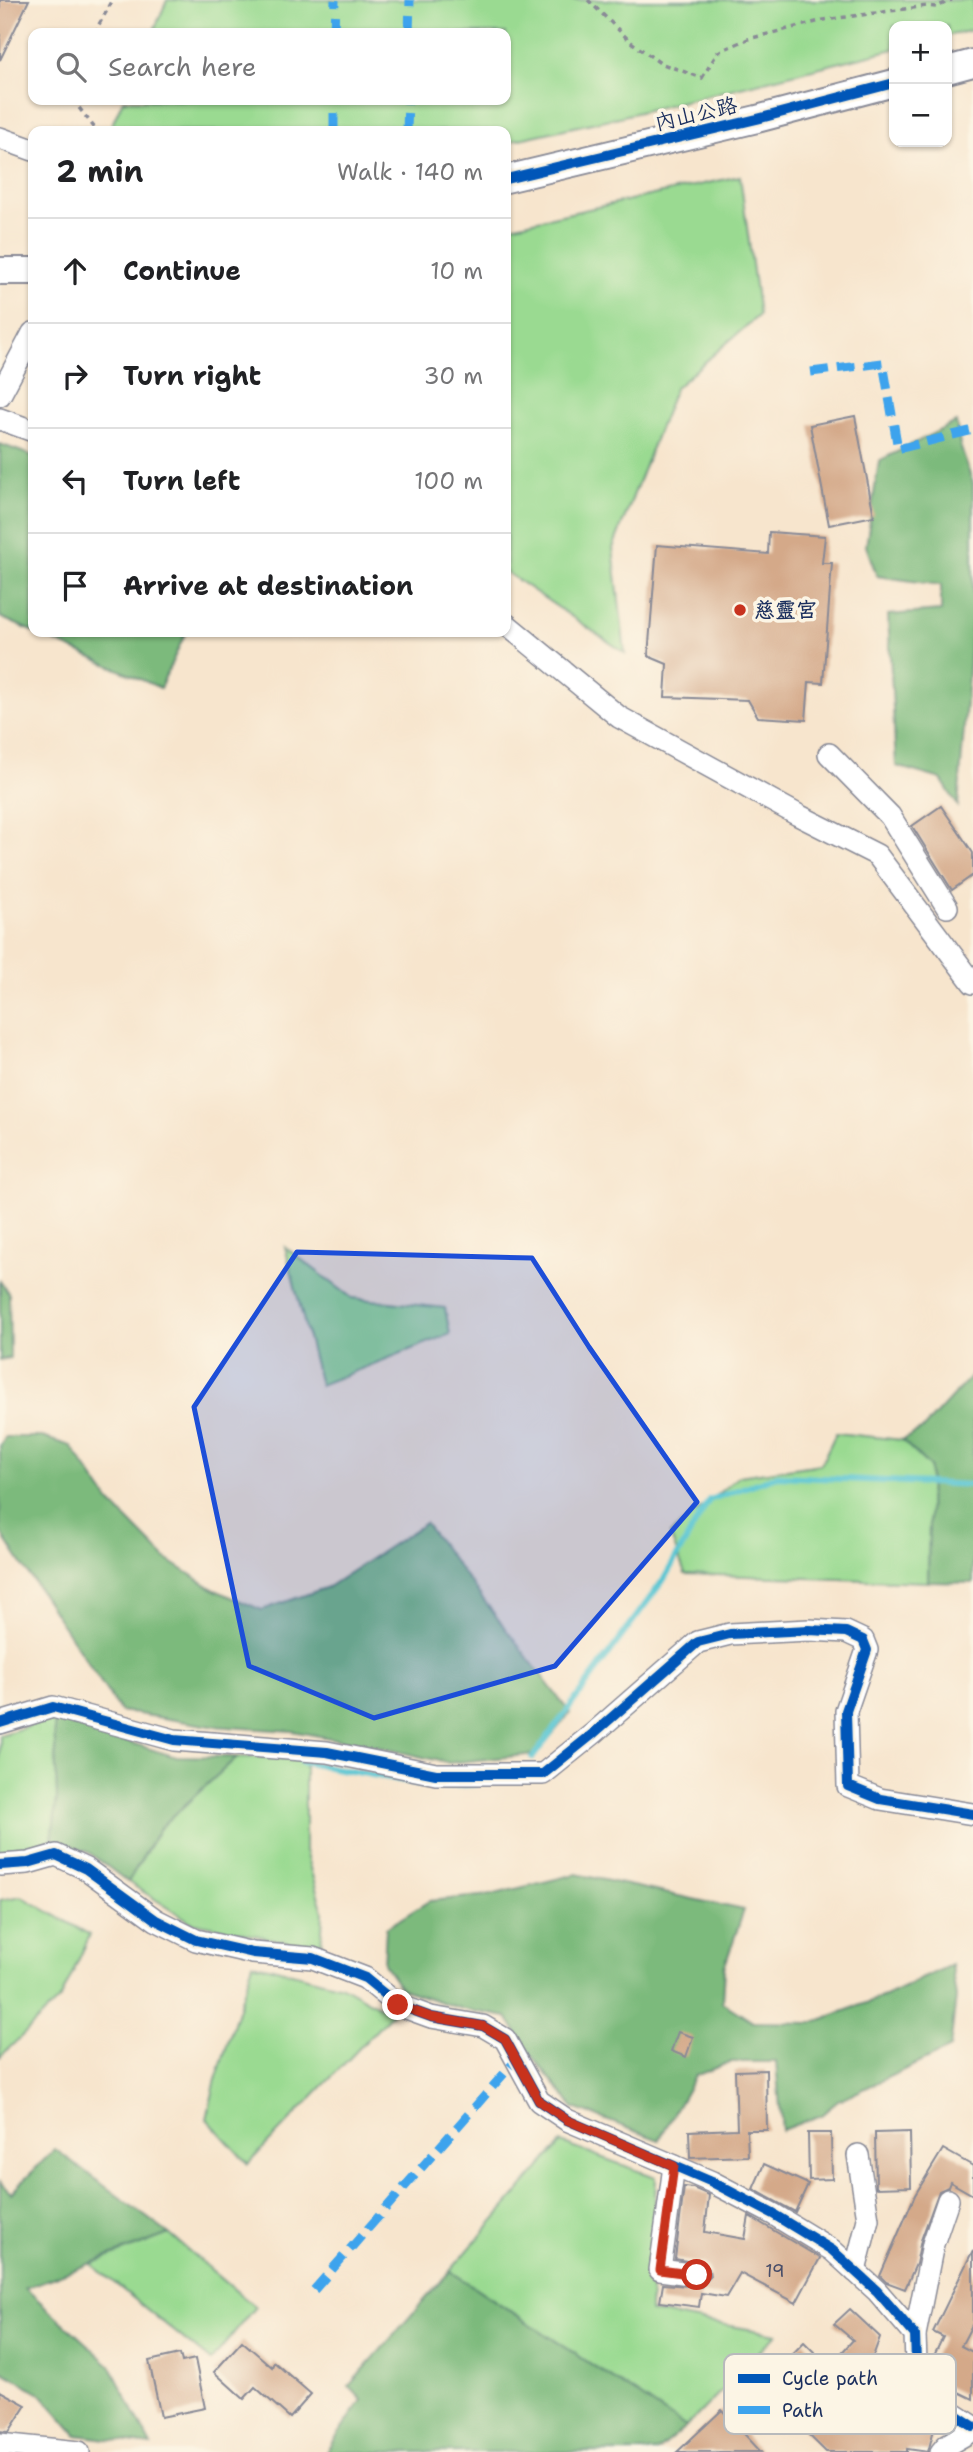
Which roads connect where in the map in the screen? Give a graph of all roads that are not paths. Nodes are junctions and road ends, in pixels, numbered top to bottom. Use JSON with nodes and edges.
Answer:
{"nodes":[{"id":1,"x":973,"y":64,"type":"edge"},
{"id":2,"x":952,"y":69,"type":"edge"},
{"id":3,"x":890,"y":84,"type":"edge"},
{"id":4,"x":0,"y":138,"type":"edge"},
{"id":5,"x":28,"y":148,"type":"edge"},
{"id":6,"x":511,"y":178,"type":"edge"},
{"id":7,"x":0,"y":271,"type":"edge"},
{"id":8,"x":28,"y":271,"type":"edge"},
{"id":9,"x":28,"y":342,"type":"edge"},
{"id":10,"x":0,"y":395,"type":"edge"},
{"id":11,"x":0,"y":419,"type":"edge"},
{"id":12,"x":28,"y":429,"type":"edge"},
{"id":13,"x":511,"y":628,"type":"edge"},
{"id":14,"x":829,"y":754,"type":"dead end"},
{"id":15,"x":947,"y":907,"type":"dead end"},
{"id":16,"x":973,"y":983,"type":"edge"},
{"id":17,"x":0,"y":1723,"type":"edge"},
{"id":18,"x":973,"y":1814,"type":"edge"},
{"id":19,"x":0,"y":1865,"type":"edge"},
{"id":20,"x":858,"y":2155,"type":"dead end"},
{"id":21,"x":674,"y":2166,"type":"junction"},
{"id":22,"x":948,"y":2200,"type":"dead end"},
{"id":23,"x":855,"y":2271,"type":"junction"},
{"id":24,"x":697,"y":2275,"type":"dead end"},
{"id":25,"x":915,"y":2335,"type":"junction"},
{"id":26,"x":916,"y":2354,"type":"edge"},
{"id":27,"x":956,"y":2416,"type":"edge"},
{"id":28,"x":973,"y":2428,"type":"edge"},
{"id":29,"x":0,"y":2444,"type":"edge"},
{"id":30,"x":79,"y":2452,"type":"edge"},
{"id":31,"x":941,"y":2452,"type":"edge"}],
"edges":[{"from":1,"to":2,"type":"main road"},
{"from":3,"to":6,"type":"main road","name":"內山公路"},
{"from":4,"to":5,"type":"street"},
{"from":7,"to":8,"type":"main road"},
{"from":9,"to":10,"type":"street"},
{"from":11,"to":12,"type":"street"},
{"from":13,"to":16,"type":"street"},
{"from":14,"to":15,"type":"street"},
{"from":17,"to":18,"type":"street"},
{"from":19,"to":21,"type":"street"},
{"from":20,"to":23,"type":"street"},
{"from":21,"to":23,"type":"street"},
{"from":21,"to":24,"type":"street"},
{"from":22,"to":25,"type":"street"},
{"from":23,"to":25,"type":"street"},
{"from":25,"to":26,"type":"street"},
{"from":27,"to":28,"type":"street"},
{"from":28,"to":31,"type":"street"},
{"from":29,"to":30,"type":"street"}]}
